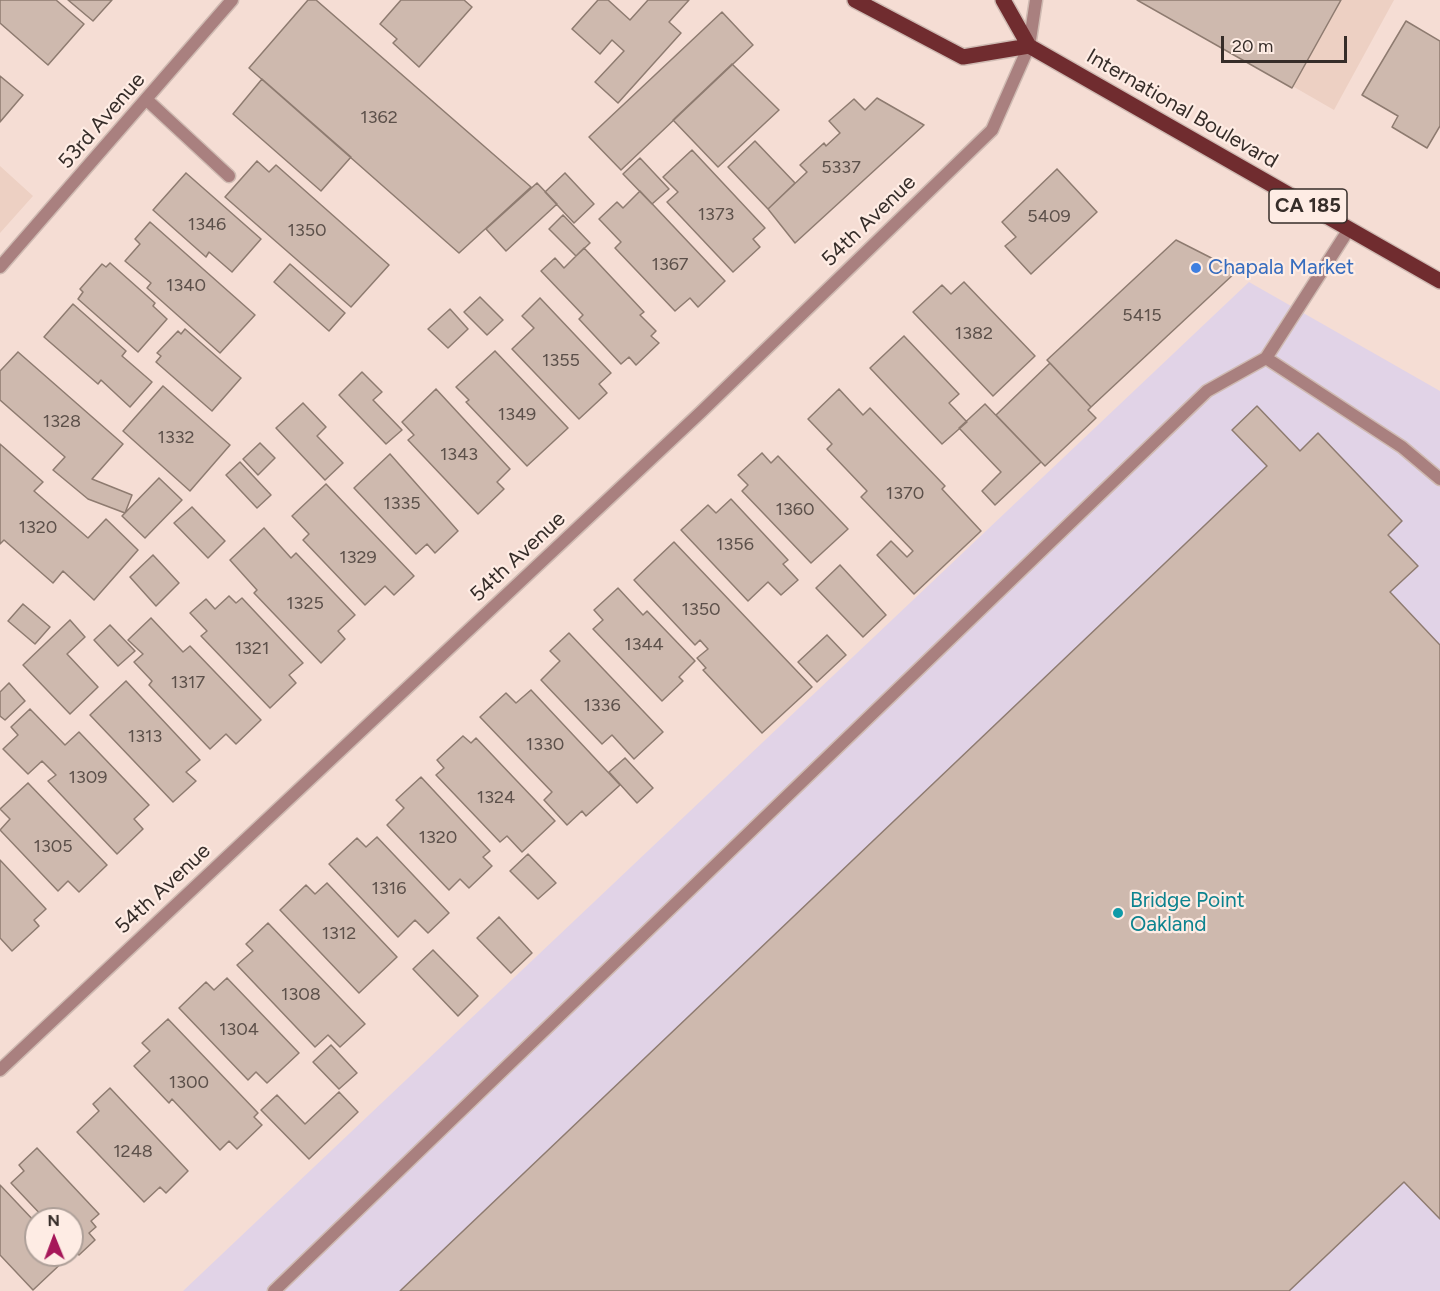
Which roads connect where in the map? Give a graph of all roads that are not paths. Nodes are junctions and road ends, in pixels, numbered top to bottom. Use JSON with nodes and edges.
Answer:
{"nodes":[{"id":1,"x":232,"y":0,"type":"edge"},
{"id":2,"x":855,"y":0,"type":"edge"},
{"id":3,"x":1003,"y":0,"type":"edge"},
{"id":4,"x":1036,"y":0,"type":"edge"},
{"id":5,"x":1029,"y":46,"type":"junction"},
{"id":6,"x":147,"y":100,"type":"junction"},
{"id":7,"x":229,"y":176,"type":"dead end"},
{"id":8,"x":1349,"y":229,"type":"junction"},
{"id":9,"x":0,"y":267,"type":"edge"},
{"id":10,"x":1440,"y":280,"type":"edge"},
{"id":11,"x":1266,"y":358,"type":"junction"},
{"id":12,"x":1440,"y":479,"type":"edge"},
{"id":13,"x":0,"y":1070,"type":"edge"},
{"id":14,"x":274,"y":1291,"type":"edge"}],
"edges":[{"from":1,"to":6,"type":"street","name":"53rd Avenue"},
{"from":2,"to":5,"type":"main road"},
{"from":3,"to":5,"type":"main road"},
{"from":4,"to":5,"type":"street","name":"54th Avenue"},
{"from":5,"to":8,"type":"main road","name":"International Boulevard","number":"CA 185"},
{"from":5,"to":13,"type":"street","name":"54th Avenue"},
{"from":6,"to":7,"type":"street"},
{"from":6,"to":9,"type":"street","name":"53rd Avenue"},
{"from":8,"to":10,"type":"main road","name":"International Boulevard","number":"CA 185"},
{"from":8,"to":11,"type":"street"},
{"from":11,"to":12,"type":"street"},
{"from":11,"to":14,"type":"street"}]}
